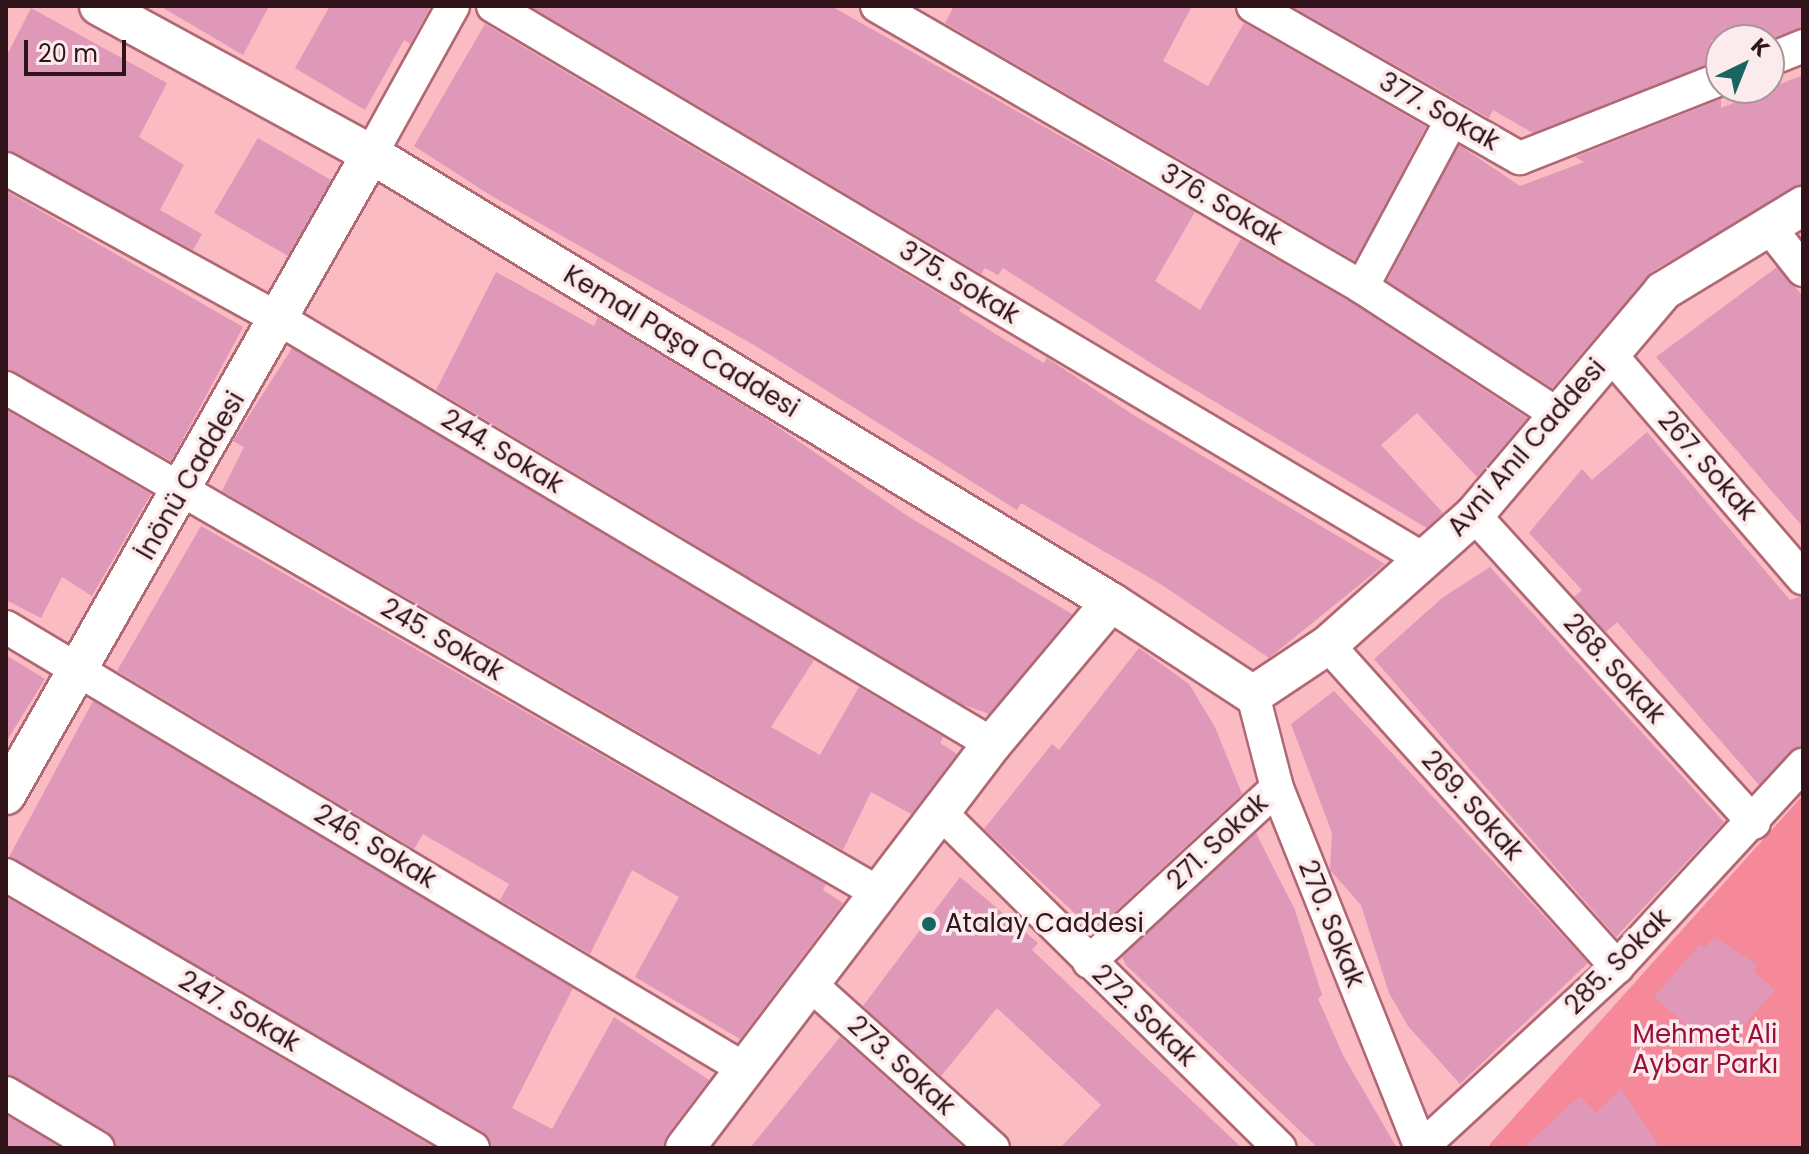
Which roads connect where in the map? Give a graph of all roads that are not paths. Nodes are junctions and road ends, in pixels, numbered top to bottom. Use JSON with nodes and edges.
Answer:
{"nodes":[{"id":1,"x":99,"y":6,"type":"edge"},
{"id":2,"x":453,"y":6,"type":"edge"},
{"id":3,"x":493,"y":6,"type":"edge"},
{"id":4,"x":877,"y":6,"type":"edge"},
{"id":5,"x":1253,"y":6,"type":"edge"},
{"id":6,"x":1705,"y":85,"type":"edge"},
{"id":7,"x":1451,"y":121,"type":"junction"},
{"id":8,"x":371,"y":154,"type":"junction"},
{"id":9,"x":6,"y":169,"type":"edge"},
{"id":10,"x":1803,"y":206,"type":"edge"},
{"id":11,"x":1769,"y":227,"type":"junction"},
{"id":12,"x":1803,"y":270,"type":"edge"},
{"id":13,"x":1362,"y":287,"type":"junction"},
{"id":14,"x":281,"y":320,"type":"junction"},
{"id":15,"x":1610,"y":354,"type":"junction"},
{"id":16,"x":6,"y":388,"type":"edge"},
{"id":17,"x":1558,"y":415,"type":"junction"},
{"id":18,"x":183,"y":490,"type":"junction"},
{"id":19,"x":1474,"y":515,"type":"junction"},
{"id":20,"x":1425,"y":560,"type":"junction"},
{"id":21,"x":1803,"y":578,"type":"edge"},
{"id":22,"x":1111,"y":602,"type":"junction"},
{"id":23,"x":6,"y":627,"type":"edge"},
{"id":24,"x":1328,"y":645,"type":"junction"},
{"id":25,"x":78,"y":669,"type":"junction"},
{"id":26,"x":1253,"y":695,"type":"junction"},
{"id":27,"x":992,"y":744,"type":"junction"},
{"id":28,"x":1803,"y":765,"type":"edge"},
{"id":29,"x":1277,"y":788,"type":"junction"},
{"id":30,"x":6,"y":795,"type":"edge"},
{"id":31,"x":942,"y":814,"type":"junction"},
{"id":32,"x":1754,"y":823,"type":"junction"},
{"id":33,"x":6,"y":875,"type":"edge"},
{"id":34,"x":877,"y":892,"type":"junction"},
{"id":35,"x":1089,"y":962,"type":"junction"},
{"id":36,"x":1617,"y":967,"type":"junction"},
{"id":37,"x":810,"y":984,"type":"junction"},
{"id":38,"x":743,"y":1068,"type":"junction"},
{"id":39,"x":6,"y":1093,"type":"edge"},
{"id":40,"x":698,"y":1143,"type":"edge"},
{"id":41,"x":98,"y":1148,"type":"edge"},
{"id":42,"x":473,"y":1148,"type":"edge"},
{"id":43,"x":993,"y":1148,"type":"edge"},
{"id":44,"x":1280,"y":1148,"type":"edge"},
{"id":45,"x":1421,"y":1148,"type":"edge"}],
"edges":[{"from":1,"to":8,"type":"street","name":"Kemal Paşa Caddesi"},
{"from":2,"to":8,"type":"street"},
{"from":3,"to":20,"type":"street","name":"375. Sokak"},
{"from":4,"to":13,"type":"street","name":"376. Sokak"},
{"from":5,"to":7,"type":"street","name":"377. Sokak"},
{"from":6,"to":7,"type":"street","name":"377. Sokak"},
{"from":7,"to":13,"type":"street"},
{"from":8,"to":14,"type":"street","name":"İnönü Caddesi"},
{"from":8,"to":22,"type":"street","name":"Kemal Paşa Caddesi"},
{"from":9,"to":14,"type":"street","name":"244. Sokak"},
{"from":10,"to":11,"type":"street","name":"Avni Anıl Caddesi"},
{"from":11,"to":12,"type":"street"},
{"from":11,"to":15,"type":"street","name":"Avni Anıl Caddesi"},
{"from":13,"to":17,"type":"street","name":"376. Sokak"},
{"from":14,"to":18,"type":"street","name":"İnönü Caddesi"},
{"from":14,"to":27,"type":"street","name":"244. Sokak"},
{"from":15,"to":17,"type":"street","name":"Avni Anıl Caddesi"},
{"from":15,"to":21,"type":"street","name":"267. Sokak"},
{"from":16,"to":18,"type":"street","name":"245. Sokak"},
{"from":17,"to":19,"type":"street","name":"Avni Anıl Caddesi"},
{"from":18,"to":25,"type":"street","name":"İnönü Caddesi"},
{"from":18,"to":34,"type":"street","name":"245. Sokak"},
{"from":19,"to":20,"type":"street","name":"Avni Anıl Caddesi"},
{"from":19,"to":32,"type":"street","name":"268. Sokak"},
{"from":20,"to":24,"type":"street","name":"Avni Anıl Caddesi"},
{"from":22,"to":26,"type":"street","name":"Kemal Paşa Caddesi"},
{"from":22,"to":27,"type":"street"},
{"from":23,"to":25,"type":"street","name":"246. Sokak"},
{"from":24,"to":26,"type":"street","name":"Avni Anıl Caddesi"},
{"from":24,"to":36,"type":"street","name":"269. Sokak"},
{"from":25,"to":30,"type":"street","name":"İnönü Caddesi"},
{"from":25,"to":38,"type":"street","name":"246. Sokak"},
{"from":26,"to":29,"type":"street","name":"270. Sokak"},
{"from":27,"to":31,"type":"street"},
{"from":28,"to":32,"type":"street","name":"285. Sokak"},
{"from":29,"to":35,"type":"street","name":"271. Sokak"},
{"from":29,"to":45,"type":"street","name":"270. Sokak"},
{"from":31,"to":34,"type":"street"},
{"from":31,"to":35,"type":"street","name":"272. Sokak"},
{"from":32,"to":36,"type":"street","name":"285. Sokak"},
{"from":33,"to":42,"type":"street","name":"247. Sokak"},
{"from":34,"to":37,"type":"street"},
{"from":35,"to":44,"type":"street","name":"272. Sokak"},
{"from":36,"to":45,"type":"street","name":"285. Sokak"},
{"from":37,"to":38,"type":"street"},
{"from":37,"to":43,"type":"street","name":"273. Sokak"},
{"from":38,"to":40,"type":"street"},
{"from":39,"to":41,"type":"street"}]}
